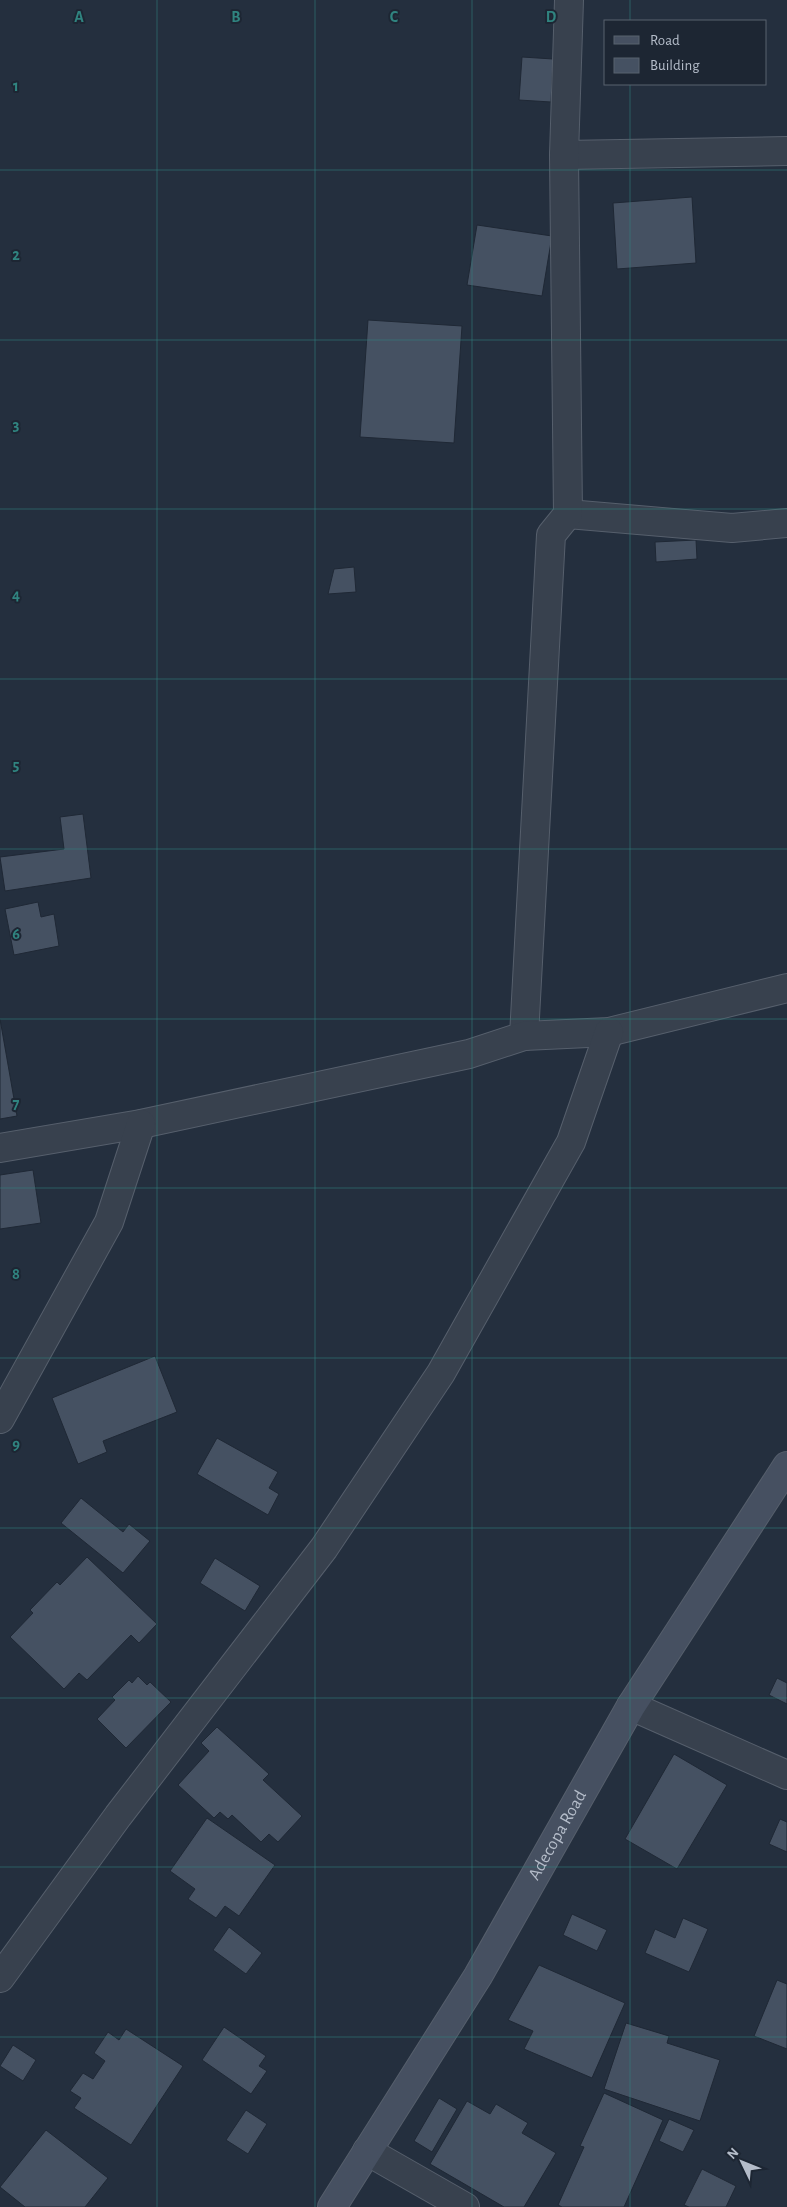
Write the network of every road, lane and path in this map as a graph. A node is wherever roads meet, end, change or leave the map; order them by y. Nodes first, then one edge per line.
1 (569, 0) edge
2 (787, 150) edge
3 (564, 154) junction
4 (568, 514) junction
5 (787, 523) edge
6 (787, 988) edge
7 (609, 1032) junction
8 (524, 1036) junction
9 (141, 1124) junction
10 (0, 1148) edge
11 (0, 1419) edge
12 (787, 1466) edge
13 (631, 1706) junction
14 (787, 1775) edge
15 (0, 1978) edge
16 (367, 2152) junction
17 (332, 2207) edge
18 (465, 2207) edge

1 - 3 street
2 - 3 street
3 - 4 street
4 - 5 street
4 - 8 street
6 - 7 street
7 - 8 street
7 - 15 street
8 - 9 street
9 - 10 street
9 - 11 street
12 - 13 street, Adecopa Road
13 - 14 street
13 - 16 street, Adecopa Road
16 - 17 street, Adecopa Road
16 - 18 street

